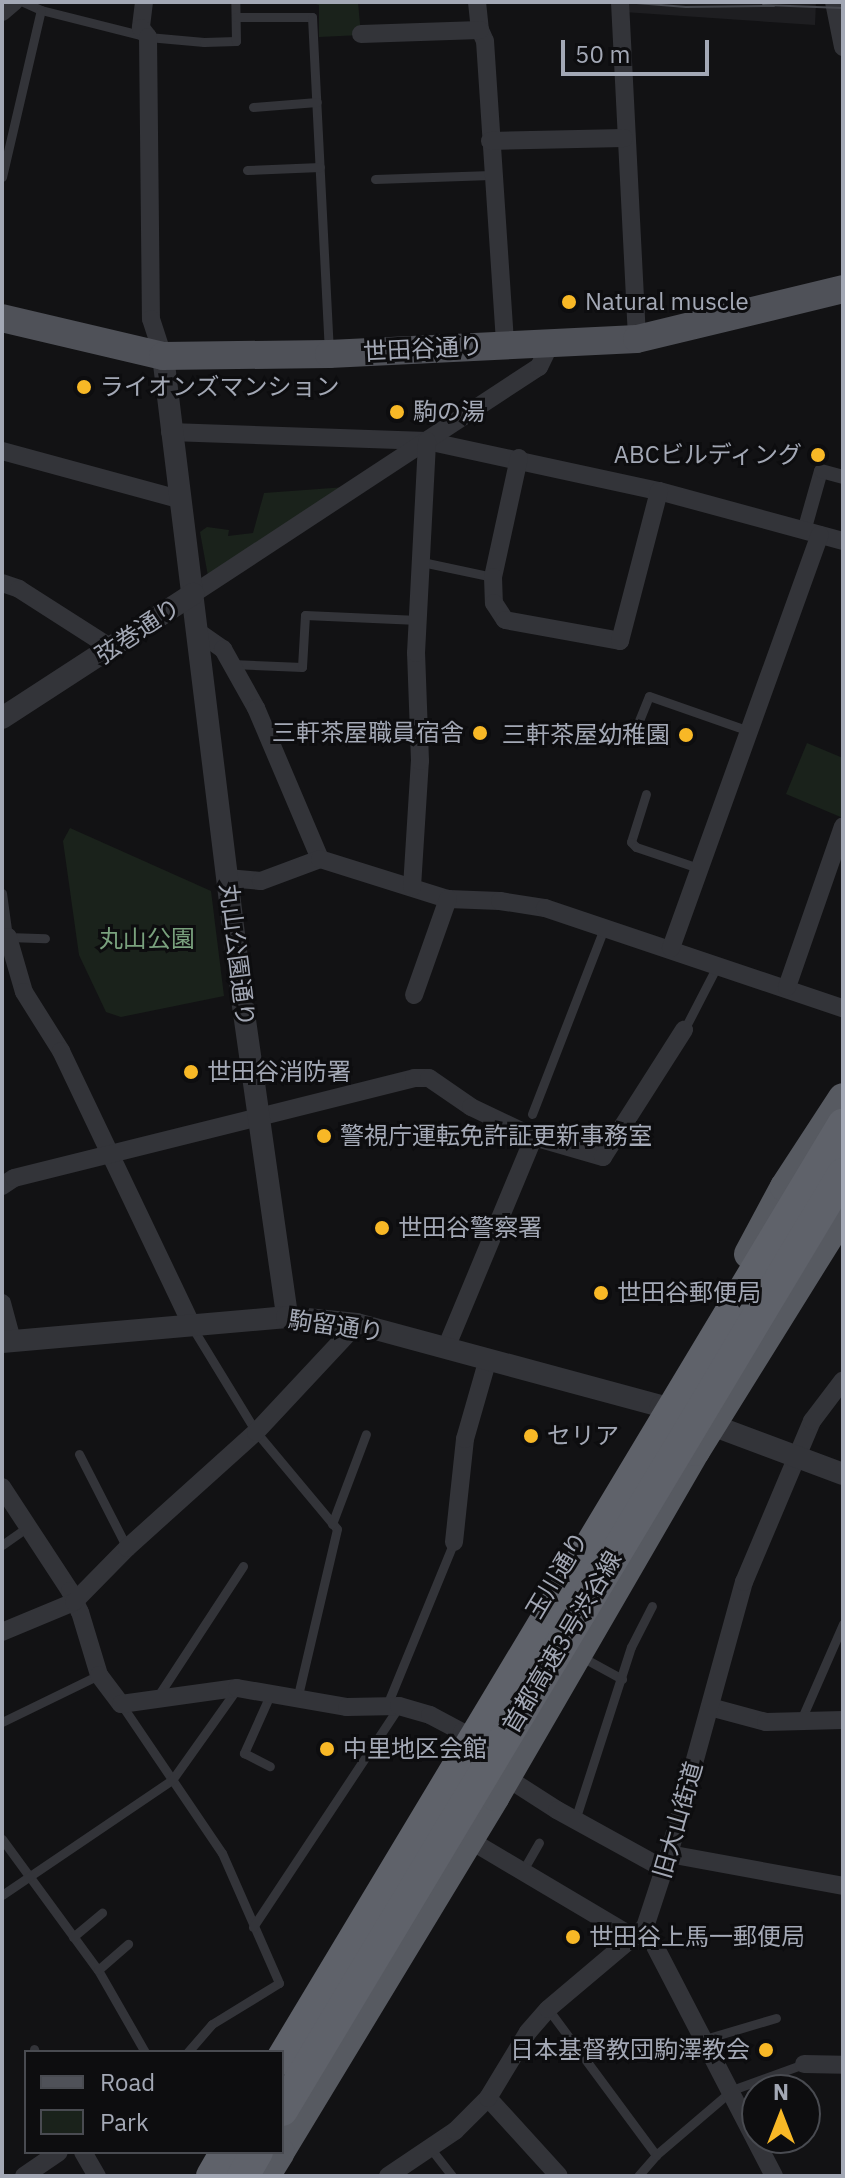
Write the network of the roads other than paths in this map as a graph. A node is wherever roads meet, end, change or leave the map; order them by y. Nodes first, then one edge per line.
1 (14, 2) edge
2 (23, 2) edge
3 (144, 2) edge
4 (235, 2) edge
5 (477, 2) edge
6 (620, 2) edge
7 (834, 2) edge
8 (41, 10) junction
9 (2, 12) edge
10 (236, 17) junction
11 (480, 30) junction
12 (361, 34) dead end
13 (148, 37) junction
14 (843, 47) edge
15 (317, 102) junction
16 (253, 107) dead end
17 (624, 138) junction
18 (490, 141) junction
19 (320, 167) junction
20 (247, 170) dead end
21 (491, 175) junction
22 (2, 177) edge
23 (375, 179) dead end
24 (843, 289) edge
25 (2, 318) edge
26 (637, 339) junction
27 (550, 344) junction
28 (505, 346) junction
29 (329, 354) junction
30 (163, 356) junction
31 (170, 432) junction
32 (427, 441) junction
33 (2, 451) edge
34 (519, 458) junction
35 (843, 477) edge
36 (659, 491) junction
37 (179, 499) junction
38 (812, 533) junction
39 (843, 541) edge
40 (422, 562) junction
41 (493, 577) junction
42 (2, 583) edge
43 (193, 594) junction
44 (418, 620) junction
45 (197, 631) junction
46 (113, 649) junction
47 (231, 664) junction
48 (2, 718) edge
49 (749, 731) junction
50 (632, 738) dead end
51 (646, 794) dead end
52 (843, 826) edge
53 (320, 859) junction
54 (698, 868) junction
55 (227, 878) junction
56 (412, 887) junction
57 (2, 893) edge
58 (448, 899) junction
59 (605, 926) junction
60 (5, 937) edge
61 (45, 938) dead end
62 (671, 948) junction
63 (718, 964) junction
64 (787, 987) junction
65 (414, 995) dead end
66 (843, 1008) edge
67 (684, 1030) joint
68 (843, 1098) edge
69 (532, 1114) dead end
70 (261, 1117) junction
71 (843, 1125) edge
72 (534, 1137) junction
73 (108, 1154) junction
74 (843, 1174) edge
75 (2, 1186) edge
76 (843, 1213) edge
77 (2, 1303) edge
78 (287, 1317) junction
79 (357, 1324) junction
80 (192, 1326) junction
81 (7, 1341) edge
82 (446, 1348) junction
83 (488, 1359) junction
84 (841, 1384) edge
85 (661, 1406) junction
86 (712, 1425) junction
87 (256, 1432) junction
88 (366, 1434) dead end
89 (79, 1454) dead end
90 (794, 1458) junction
91 (843, 1474) edge
92 (2, 1487) edge
93 (332, 1524) junction
94 (28, 1527) junction
95 (454, 1542) joint
96 (2, 1545) edge
97 (127, 1548) junction
98 (243, 1566) dead end
99 (74, 1602) junction
100 (652, 1606) dead end
101 (843, 1624) edge
102 (2, 1632) edge
103 (577, 1655) junction
104 (99, 1675) junction
105 (622, 1679) junction
106 (237, 1688) junction
107 (270, 1695) junction
108 (156, 1699) junction
109 (297, 1700) junction
110 (121, 1704) junction
111 (393, 1706) junction
112 (710, 1707) junction
113 (801, 1720) junction
114 (843, 1720) edge
115 (2, 1722) edge
116 (462, 1732) junction
117 (270, 1766) dead end
118 (504, 1778) junction
119 (172, 1780) junction
120 (575, 1820) junction
121 (2, 1839) edge
122 (468, 1839) junction
123 (539, 1842) dead end
124 (667, 1862) junction
125 (522, 1872) junction
126 (29, 1877) junction
127 (843, 1886) edge
128 (2, 1895) edge
129 (102, 1913) dead end
130 (253, 1927) junction
131 (639, 1932) junction
132 (73, 1937) junction
133 (128, 1944) dead end
134 (98, 1970) junction
135 (548, 2009) junction
136 (776, 2018) dead end
137 (705, 2039) junction
138 (144, 2050) edge
139 (190, 2050) edge
140 (273, 2050) edge
141 (284, 2056) edge
142 (804, 2064) joint
143 (843, 2065) edge
144 (732, 2090) junction
145 (488, 2098) junction
146 (284, 2107) edge
147 (284, 2145) edge
148 (431, 2149) junction
149 (56, 2154) edge
150 (84, 2154) edge
151 (211, 2154) edge
152 (225, 2154) edge
153 (256, 2154) edge
154 (279, 2154) edge
155 (656, 2155) junction
156 (24, 2176) edge
157 (97, 2176) edge
158 (198, 2176) edge
159 (212, 2176) edge
160 (243, 2176) edge
161 (265, 2176) edge
162 (388, 2176) edge
163 (452, 2176) edge
164 (559, 2176) edge
165 (638, 2176) edge
166 (774, 2176) edge

1 - 9 street
2 - 8 lane
3 - 13 street
4 - 10 lane
5 - 11 street
6 - 17 street
7 - 14 street
8 - 13 lane
8 - 22 lane
10 - 13 lane
10 - 15 lane
11 - 12 street
11 - 18 street
13 - 30 street
15 - 16 lane
15 - 19 lane
17 - 18 street
17 - 26 street
18 - 21 street
19 - 20 lane
19 - 29 lane
21 - 23 lane
21 - 28 street
24 - 26 main road, 世田谷通り
25 - 30 main road, 世田谷通り
26 - 27 main road, 世田谷通り
27 - 28 main road, 世田谷通り
27 - 32 street
28 - 29 main road, 世田谷通り
29 - 30 main road, 世田谷通り
30 - 31 street, 弦巻通り
31 - 32 street
31 - 37 street, 弦巻通り
32 - 34 street
32 - 40 street
32 - 43 street
33 - 37 street
34 - 36 street
34 - 41 street
35 - 38 street
36 - 38 street
36 - 41 street
37 - 43 street, 弦巻通り
38 - 39 street
38 - 49 street
40 - 41 lane
40 - 44 street
42 - 46 street
43 - 45 street, 丸山公園通り
43 - 46 street, 弦巻通り
44 - 47 lane
44 - 56 street
45 - 47 street
45 - 55 street, 丸山公園通り
46 - 48 street, 弦巻通り
47 - 53 street
49 - 50 lane
49 - 54 street
51 - 54 lane
52 - 64 street
53 - 55 street
53 - 56 street
54 - 62 street
55 - 70 street, 丸山公園通り
56 - 58 street
57 - 60 lane
58 - 59 street
58 - 65 street
59 - 62 street
59 - 69 lane
60 - 61 lane
60 - 73 street
62 - 63 street
63 - 64 street
63 - 67 lane
64 - 66 street
67 - 72 street
68 - 85 highway, 玉川通り
70 - 72 street
70 - 73 street
70 - 78 street, 丸山公園通り
71 - 141 highway, 首都高速3号渋谷線, bridge
72 - 82 street
73 - 75 street
73 - 80 street
74 - 146 highway, 首都高速3号渋谷線, bridge
76 - 86 highway
77 - 81 street
78 - 79 street, 駒留通り
78 - 80 street, 駒留通り
79 - 82 street, 駒留通り
79 - 87 street
80 - 81 street, 駒留通り
80 - 87 lane
82 - 83 street, 駒留通り
83 - 85 street, 駒留通り
83 - 95 street
84 - 90 street, 旧大山街道
85 - 86 street, 駒留通り
85 - 116 highway, 玉川通り
86 - 90 street, 駒留通り
86 - 103 highway
87 - 93 lane
87 - 97 street
88 - 93 lane
89 - 97 lane
90 - 91 street, 駒留通り
90 - 112 street, 旧大山街道
92 - 94 street
93 - 109 lane
94 - 96 lane
94 - 99 street
95 - 111 lane
97 - 99 street
98 - 108 lane
99 - 102 street
99 - 104 street
100 - 105 lane
101 - 113 lane
103 - 105 lane
103 - 118 highway
104 - 110 street
104 - 115 lane
105 - 120 lane
106 - 107 street
106 - 108 street
106 - 119 lane
107 - 109 street
107 - 117 lane
108 - 110 street
109 - 111 street
110 - 119 lane
111 - 116 street
111 - 130 lane
112 - 113 street
112 - 124 street, 旧大山街道
113 - 114 street
116 - 118 street
116 - 140 highway, 玉川通り
118 - 120 street
118 - 122 highway
119 - 126 lane
119 - 130 lane
120 - 124 street
121 - 126 lane
122 - 125 street
122 - 147 highway
123 - 125 lane
124 - 127 street
124 - 131 street, 旧大山街道
125 - 131 street
126 - 128 lane
126 - 132 lane
129 - 132 lane
130 - 139 lane
131 - 135 street
131 - 137 street
132 - 134 lane
133 - 134 lane
134 - 138 lane
135 - 145 street
135 - 155 lane
136 - 137 lane
137 - 144 street
142 - 143 street
142 - 144 lane
144 - 155 lane
144 - 166 street
145 - 148 street
145 - 164 street
148 - 162 street
148 - 163 lane
149 - 156 street
150 - 157 street
151 - 158 highway
152 - 159 highway
153 - 160 highway
154 - 161 highway
155 - 165 lane

